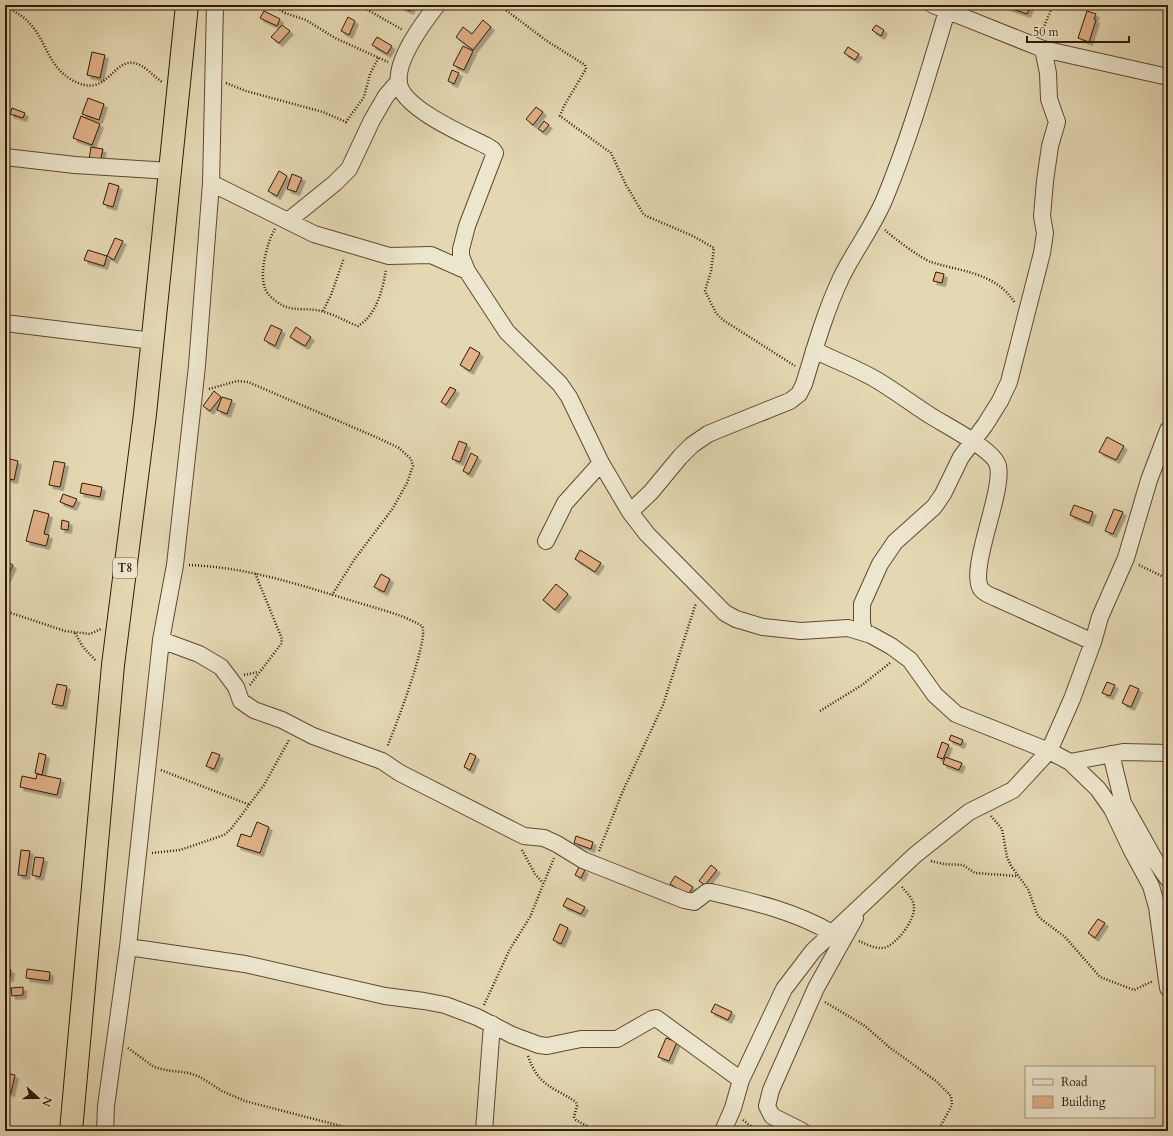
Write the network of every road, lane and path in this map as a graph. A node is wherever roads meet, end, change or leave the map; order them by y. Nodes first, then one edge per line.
1 (187, 5) edge
2 (215, 5) edge
3 (272, 5) edge
4 (359, 5) edge
5 (436, 5) edge
6 (499, 5) edge
7 (1053, 5) edge
8 (5, 7) edge
9 (940, 8) edge
10 (415, 38) junction
11 (1039, 48) junction
12 (380, 57) junction
13 (399, 75) junction
14 (213, 77) junction
15 (1168, 77) edge
16 (178, 92) junction
17 (5, 157) edge
18 (170, 171) junction
19 (211, 183) junction
20 (876, 218) junction
21 (287, 220) junction
22 (348, 244) junction
23 (389, 256) junction
24 (466, 271) junction
25 (323, 311) junction
26 (1026, 321) junction
27 (5, 323) edge
28 (153, 341) junction
29 (814, 350) junction
30 (808, 374) junction
31 (194, 394) junction
32 (1168, 430) edge
33 (974, 442) junction
34 (601, 463) junction
35 (630, 512) junction
36 (546, 542) dead end
37 (1126, 558) junction
38 (175, 564) junction
39 (255, 573) junction
40 (1168, 579) edge
41 (701, 590) junction
42 (332, 595) junction
43 (5, 610) edge
44 (118, 622) junction
45 (75, 632) junction
46 (864, 632) junction
47 (161, 640) junction
48 (1093, 642) junction
49 (902, 654) junction
50 (113, 666) junction
51 (241, 701) junction
52 (820, 711) dead end
53 (298, 728) junction
54 (1049, 751) junction
55 (1168, 753) edge
56 (1111, 754) junction
57 (382, 761) junction
58 (1070, 762) junction
59 (148, 765) junction
60 (250, 805) junction
61 (983, 806) junction
62 (516, 832) junction
63 (557, 844) junction
64 (915, 855) junction
65 (138, 861) junction
66 (594, 864) junction
67 (1017, 876) junction
68 (893, 877) junction
69 (1168, 879) edge
70 (543, 883) junction
71 (839, 934) junction
72 (128, 947) junction
73 (1166, 962) edge
74 (816, 988) junction
75 (1168, 988) edge
76 (477, 1017) junction
77 (492, 1024) junction
78 (522, 1040) junction
79 (115, 1042) junction
80 (741, 1080) junction
81 (71, 1131) edge
82 (105, 1131) edge
83 (360, 1131) edge
84 (484, 1131) edge
85 (596, 1131) edge
86 (723, 1131) edge
87 (802, 1131) edge
88 (938, 1131) edge

1 - 16 highway, T8
2 - 14 street
3 - 12 path
4 - 10 path
5 - 10 street
6 - 30 path
7 - 11 path
8 - 16 path
9 - 11 street
9 - 20 street
10 - 13 street
11 - 15 street
11 - 26 street
12 - 13 path
12 - 14 path
13 - 21 street
13 - 24 street
14 - 19 street
16 - 18 highway, T8
17 - 18 street
18 - 28 highway, T8
19 - 21 street
19 - 31 street
20 - 26 path
20 - 29 street
21 - 22 street
21 - 25 path
22 - 23 street
22 - 25 path
23 - 24 street
23 - 25 path
24 - 34 street
26 - 33 street
27 - 28 street
28 - 44 highway, T8
29 - 30 street
29 - 33 street
30 - 35 street
31 - 38 street
31 - 42 path
32 - 37 street
33 - 46 street
33 - 48 street
34 - 35 street
34 - 36 street
35 - 41 street
37 - 40 path
37 - 48 street
38 - 39 path
38 - 47 street
39 - 42 path
39 - 51 path
41 - 46 street
41 - 66 path
42 - 57 path
43 - 45 path
44 - 45 path
44 - 50 highway, T8
45 - 50 path
46 - 49 street
47 - 51 street
47 - 59 street
48 - 54 street
49 - 52 path
49 - 54 street
50 - 81 highway, T8
51 - 53 street
53 - 57 street
53 - 60 path
54 - 58 street
54 - 61 street
55 - 56 street
56 - 58 street
56 - 69 street
57 - 62 street
58 - 73 street
59 - 60 path
59 - 65 street
60 - 65 path
61 - 64 street
61 - 67 path
62 - 63 street
62 - 70 path
63 - 66 street
63 - 70 path
64 - 67 path
64 - 68 street
65 - 72 street
66 - 71 street
67 - 73 path
68 - 71 street
68 - 71 path
70 - 76 path
71 - 74 street
71 - 80 street
72 - 76 street
72 - 79 street
73 - 75 street
74 - 87 street
74 - 88 path
76 - 77 street
77 - 78 street
77 - 84 street
78 - 80 street
78 - 85 path
79 - 82 street
79 - 83 path
80 - 86 street

